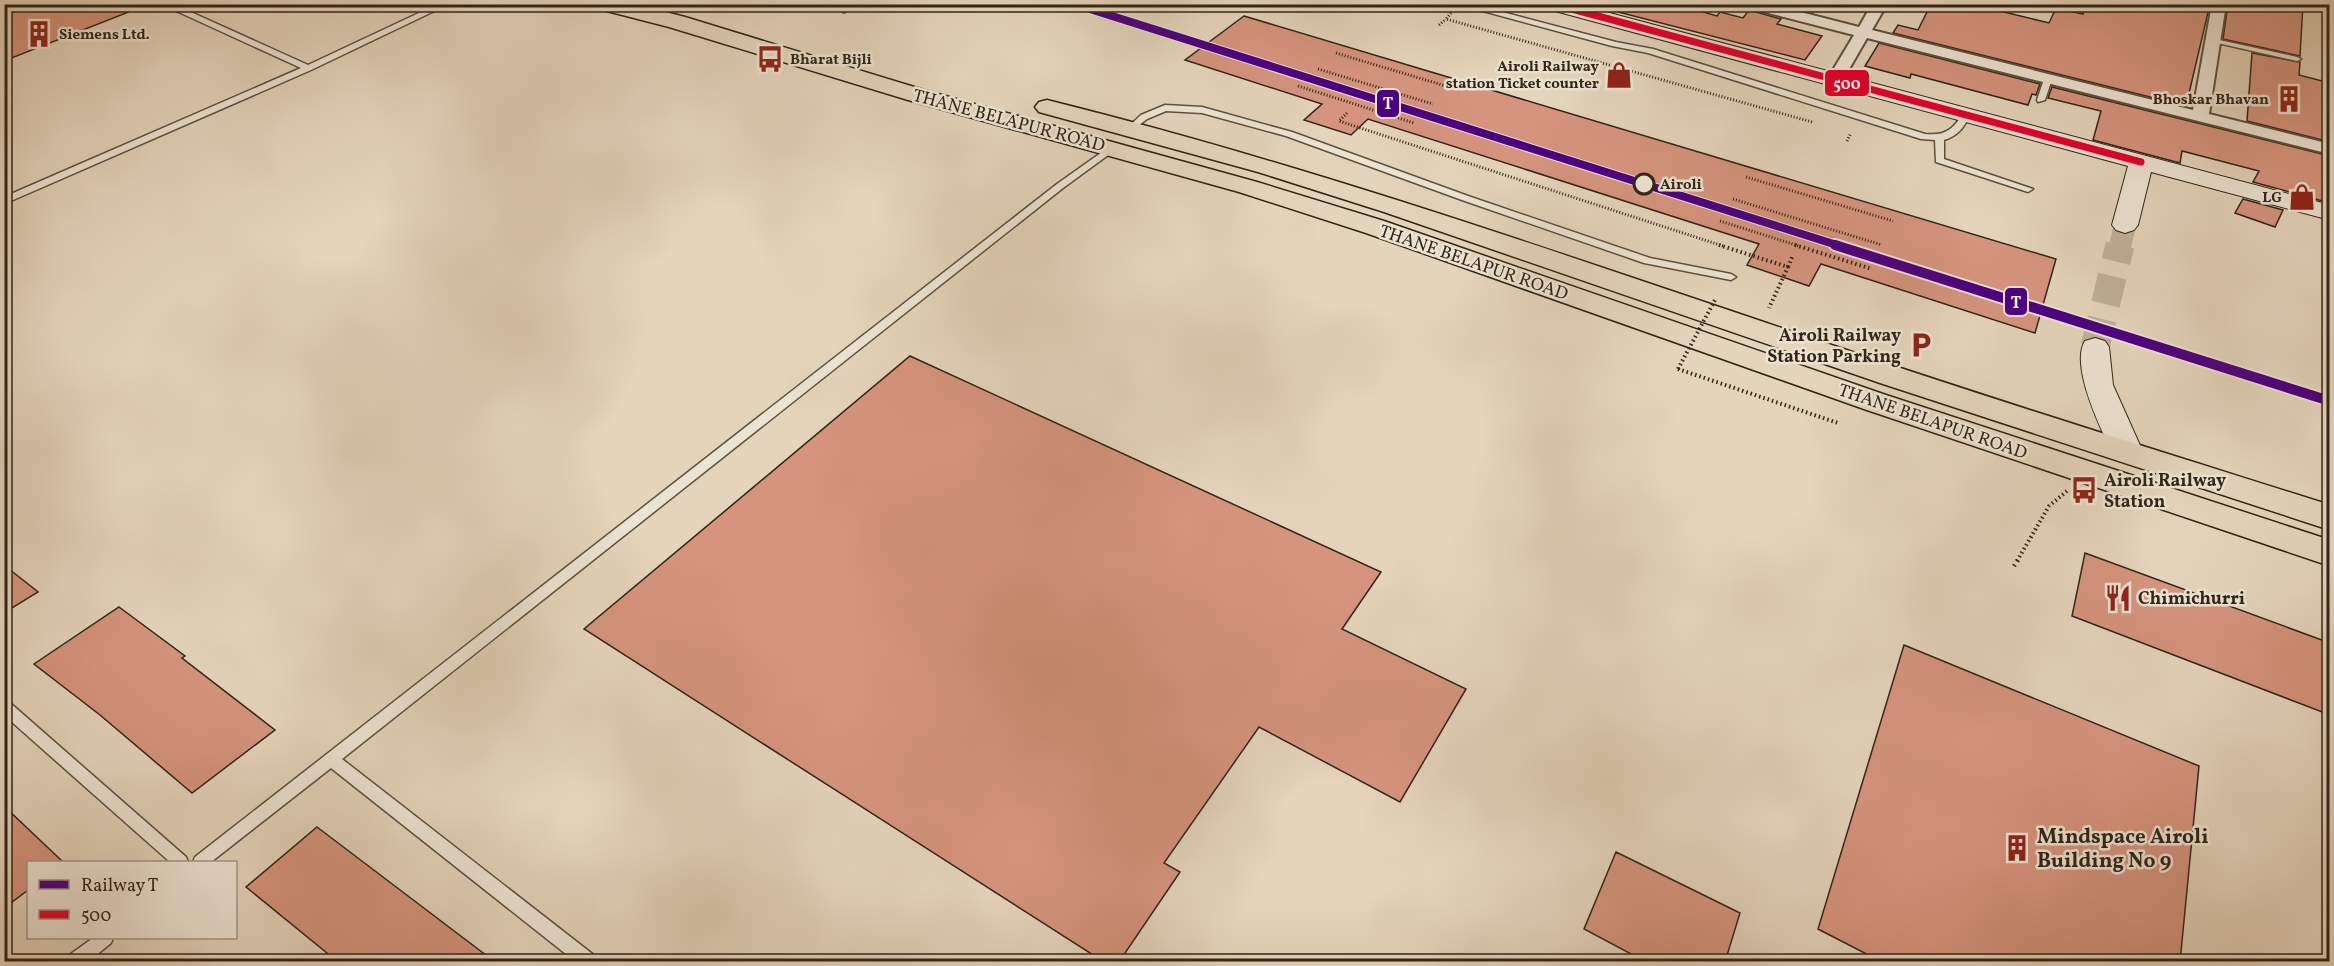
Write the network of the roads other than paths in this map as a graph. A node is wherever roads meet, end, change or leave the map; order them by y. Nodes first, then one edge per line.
1 (165, 4) edge
2 (445, 4) edge
3 (690, 4) edge
4 (1461, 4) edge
5 (1551, 4) edge
6 (1750, 4) edge
7 (1880, 4) edge
8 (2219, 4) edge
9 (624, 6) edge
10 (1863, 33) junction
11 (2213, 40) junction
12 (2297, 59) dead end
13 (308, 68) junction
14 (2048, 79) junction
15 (1835, 81) junction
16 (2041, 100) dead end
17 (1966, 115) junction
18 (2200, 116) junction
19 (1121, 138) junction
20 (1940, 139) junction
21 (2330, 148) edge
22 (2141, 162) junction
23 (2028, 189) dead end
24 (4, 201) edge
25 (2330, 213) edge
26 (2125, 225) tunnel mouth
27 (1731, 277) dead end
28 (2095, 347) tunnel mouth
29 (2128, 452) junction
30 (2330, 518) edge
31 (2330, 553) edge
32 (4, 706) edge
33 (332, 759) junction
34 (180, 861) edge
35 (201, 861) edge
36 (104, 939) edge
37 (74, 962) edge
38 (589, 962) edge

1 - 13 lane
2 - 13 lane
3 - 19 main road, THANE BELAPUR ROAD
4 - 20 lane
5 - 15 street
6 - 10 street
7 - 10 street
8 - 11 street
9 - 19 main road, THANE BELAPUR ROAD
10 - 14 street
10 - 15 street
11 - 12 lane
11 - 18 street
13 - 24 lane
14 - 16 lane
14 - 18 street
15 - 17 street
17 - 20 lane
17 - 22 street
18 - 21 street
19 - 27 lane
19 - 29 main road, THANE BELAPUR ROAD
19 - 31 main road, THANE BELAPUR ROAD
19 - 33 lane
20 - 23 lane
22 - 25 street
22 - 26 street
28 - 29 street
29 - 30 main road, THANE BELAPUR ROAD
32 - 34 lane
33 - 35 lane
33 - 38 lane
36 - 37 lane

